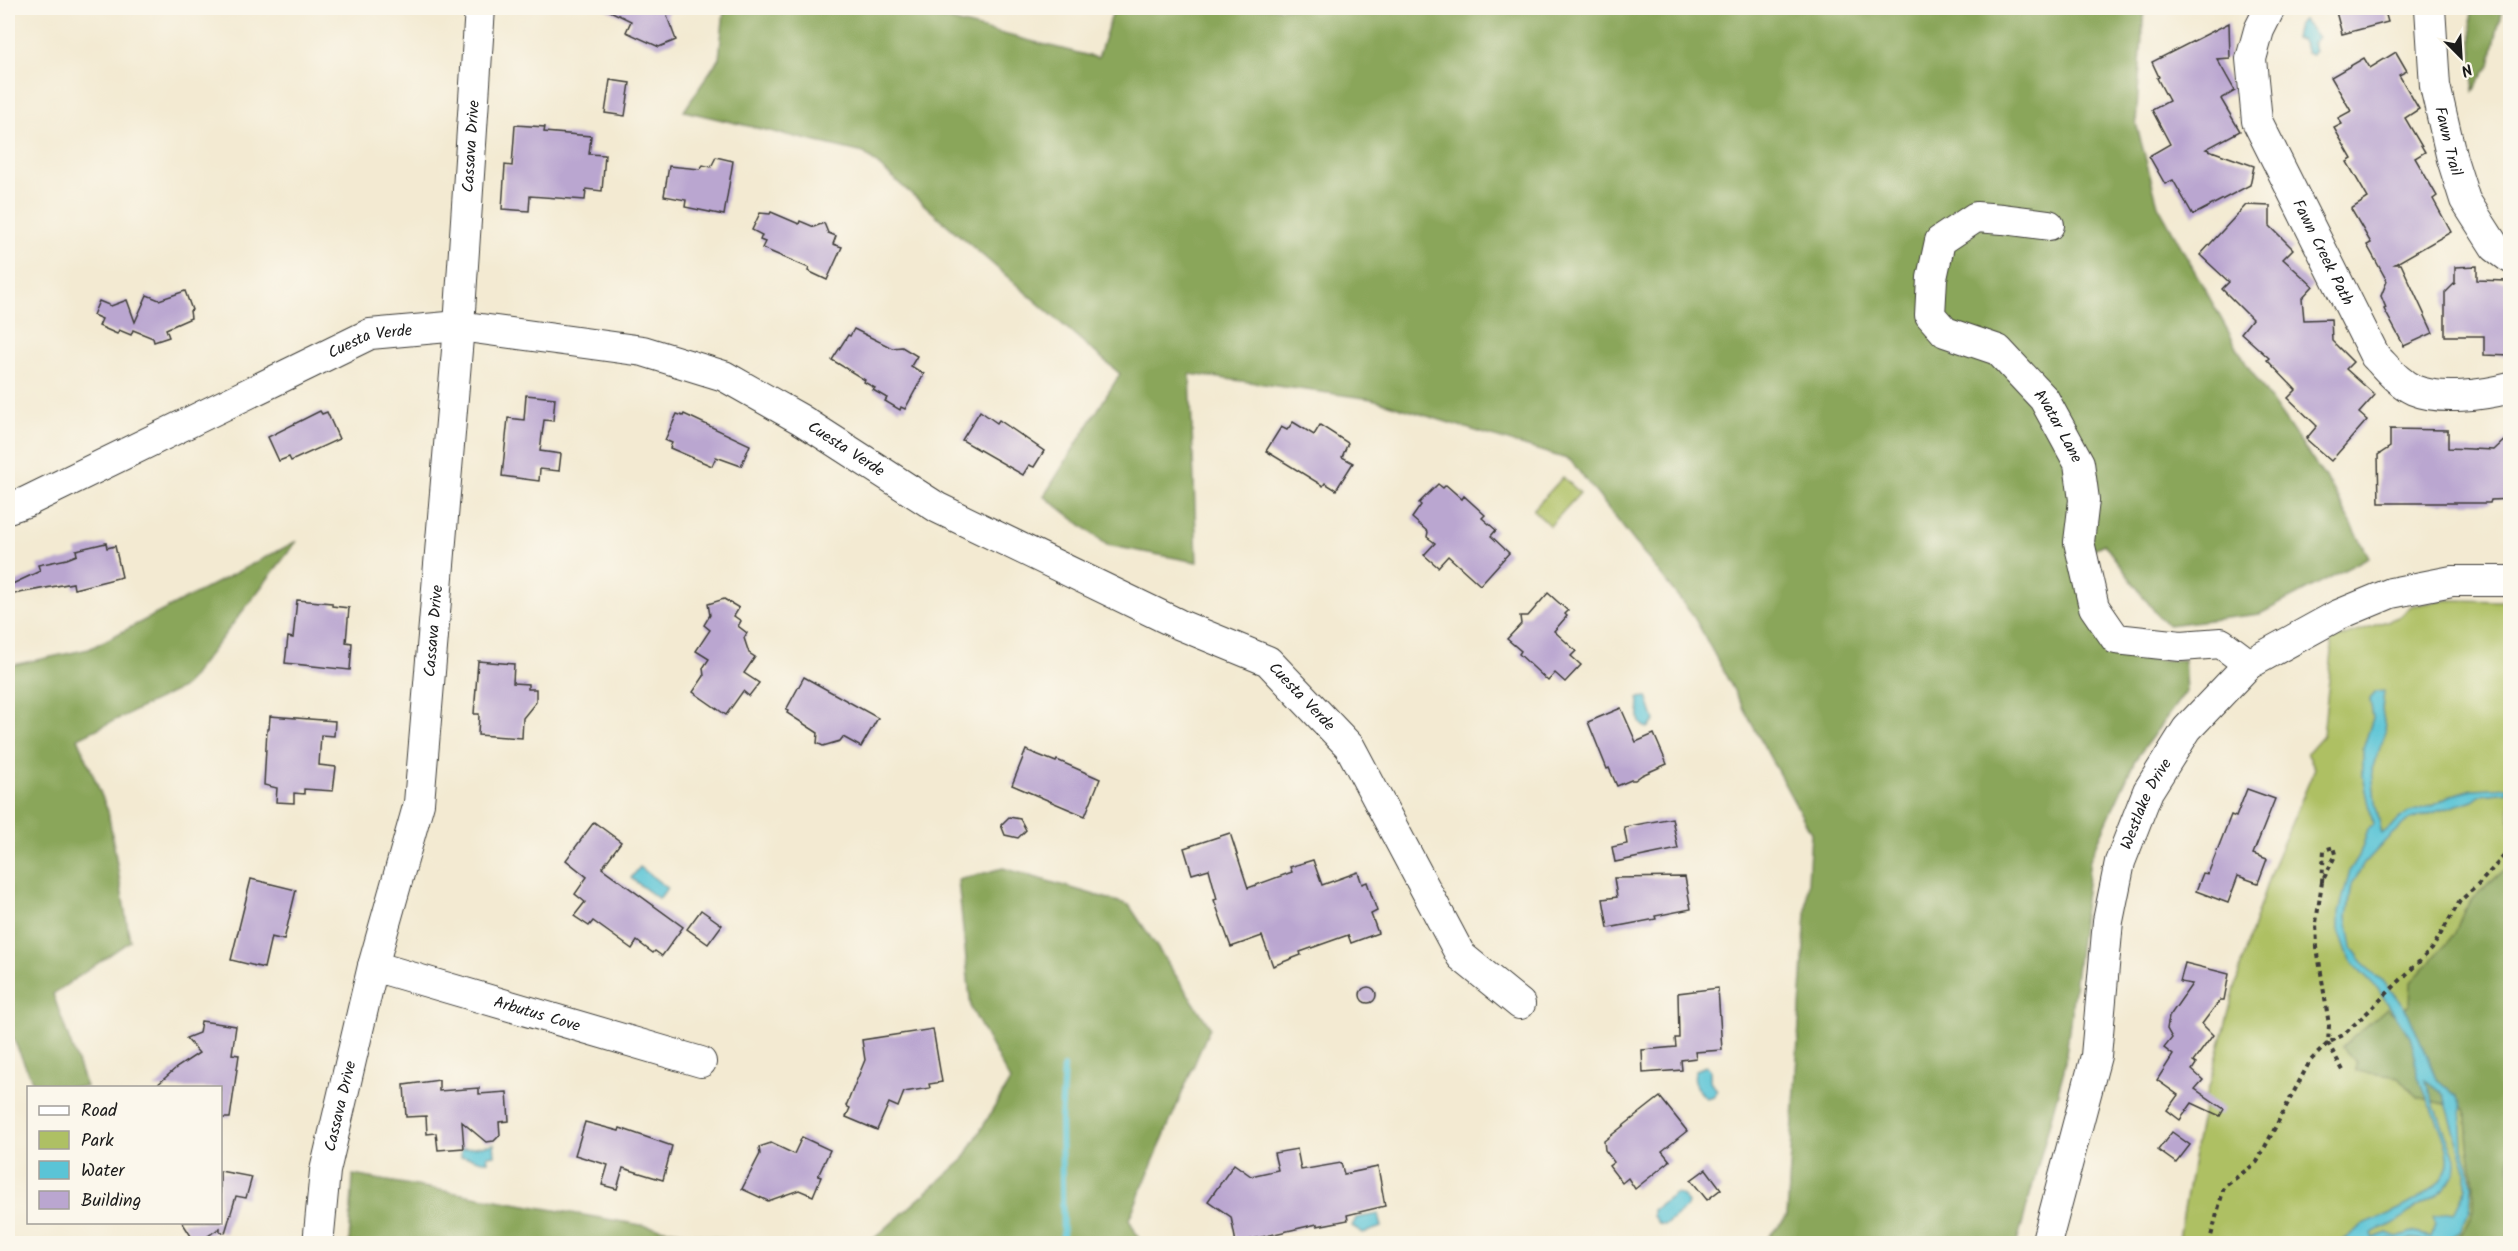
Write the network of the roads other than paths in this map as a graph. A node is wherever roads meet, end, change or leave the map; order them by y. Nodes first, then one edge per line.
1 (480, 8) edge
2 (2270, 8) edge
3 (2430, 8) edge
4 (2049, 225) dead end
5 (2511, 258) edge
6 (459, 326) junction
7 (2511, 388) edge
8 (8, 508) edge
9 (2511, 581) edge
10 (2248, 664) junction
11 (373, 966) junction
12 (1520, 1004) dead end
13 (701, 1062) dead end
14 (318, 1244) edge
15 (2046, 1244) edge

1 - 6 street, Cassava Drive
2 - 7 street, Fawn Creek Path
3 - 5 street, Fawn Trail
4 - 10 street, Avatar Lane
6 - 8 street, Cuesta Verde
6 - 11 street, Cassava Drive
6 - 12 street, Cuesta Verde
9 - 10 street, Westlake Drive
10 - 15 street, Westlake Drive
11 - 13 street, Arbutus Cove
11 - 14 street, Cassava Drive

